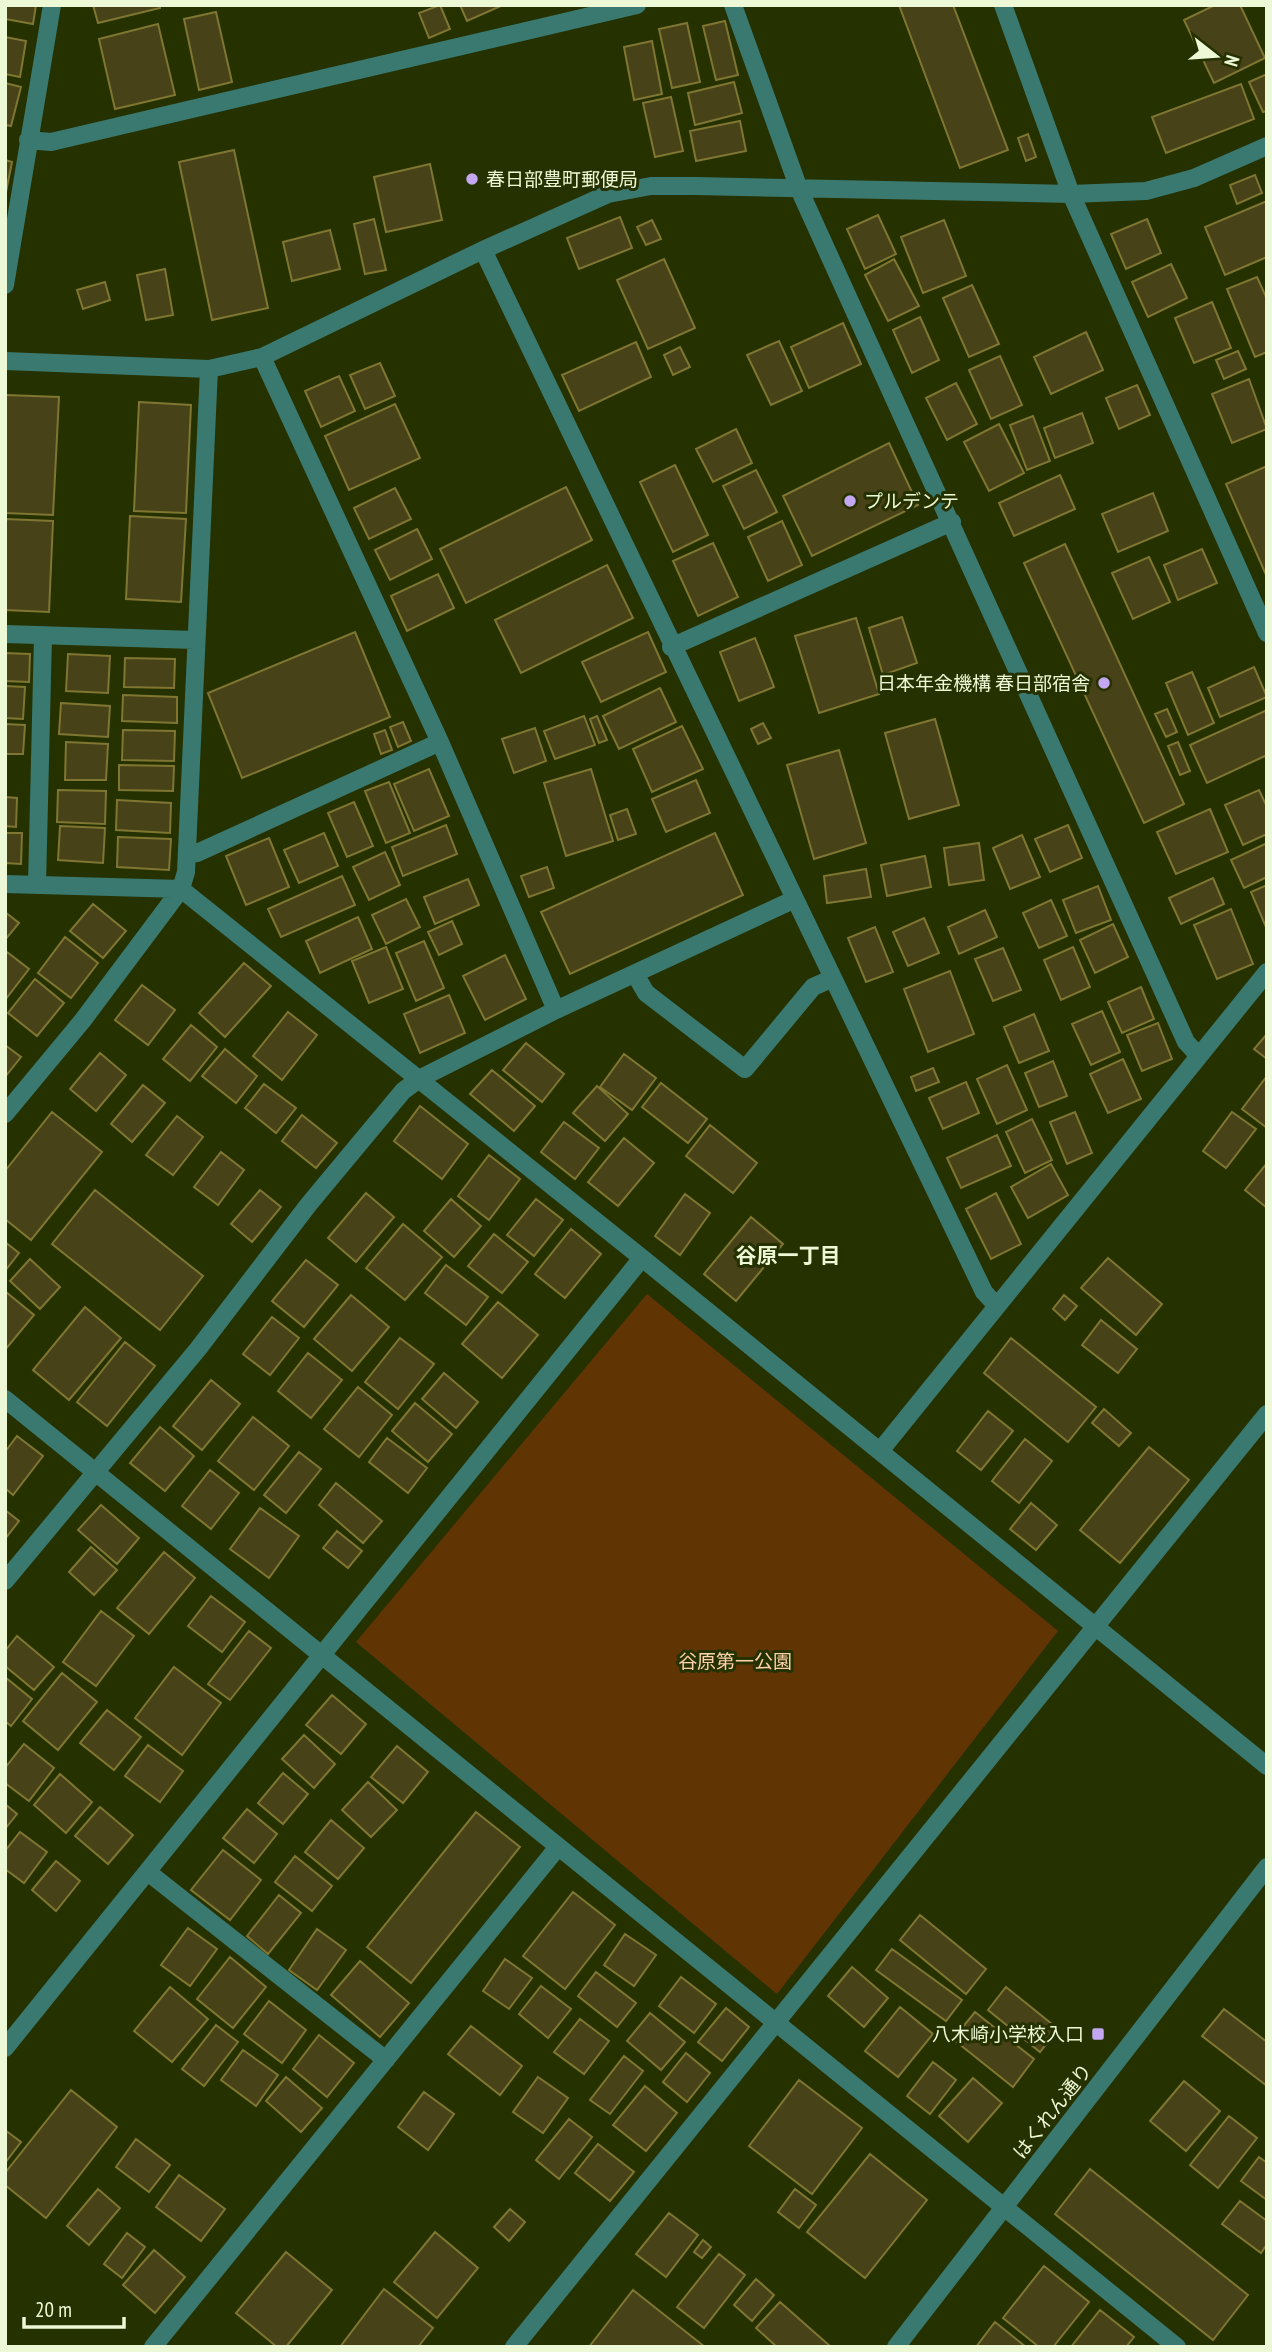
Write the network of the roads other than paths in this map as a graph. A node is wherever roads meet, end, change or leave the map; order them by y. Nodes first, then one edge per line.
1 (52, 5) edge
2 (637, 5) edge
3 (733, 5) edge
4 (1003, 5) edge
5 (28, 140) junction
6 (1267, 146) edge
7 (799, 189) junction
8 (1071, 194) junction
9 (483, 250) junction
10 (5, 285) edge
11 (262, 357) junction
12 (5, 361) edge
13 (209, 369) junction
14 (952, 522) junction
15 (1267, 633) edge
16 (5, 634) edge
17 (43, 636) junction
18 (195, 640) junction
19 (671, 647) junction
20 (440, 742) junction
21 (187, 854) junction
22 (5, 884) edge
23 (37, 885) junction
24 (180, 889) junction
25 (793, 900) junction
26 (1267, 972) edge
27 (635, 974) junction
28 (833, 978) junction
29 (556, 1010) junction
30 (1198, 1055) junction
31 (419, 1079) junction
32 (5, 1114) edge
33 (642, 1258) junction
34 (996, 1305) junction
35 (5, 1399) edge
36 (1267, 1414) edge
37 (880, 1451) junction
38 (96, 1471) junction
39 (5, 1581) edge
40 (1096, 1628) junction
41 (323, 1656) junction
42 (1267, 1766) edge
43 (558, 1847) junction
44 (1267, 1867) edge
45 (149, 1873) junction
46 (776, 2024) junction
47 (5, 2048) edge
48 (386, 2060) junction
49 (1006, 2206) junction
50 (153, 2347) edge
51 (514, 2347) edge
52 (896, 2347) edge
53 (1177, 2347) edge

1 - 5 street
2 - 5 street
3 - 7 street
4 - 8 street
5 - 10 street
6 - 8 street
7 - 8 street
7 - 9 street
7 - 14 street
8 - 15 street
9 - 11 street
9 - 19 street
11 - 13 street
11 - 20 street
12 - 13 street
13 - 18 street
14 - 19 street
14 - 30 street
16 - 17 street
17 - 18 street
17 - 23 street
18 - 21 street
19 - 25 street
20 - 21 street
20 - 29 street
21 - 24 street
22 - 23 street
23 - 24 street
24 - 31 street
24 - 32 street
25 - 27 street
25 - 28 street
26 - 30 street
27 - 28 street
27 - 29 street
28 - 34 street
29 - 31 street
30 - 34 street
31 - 33 street
31 - 38 street
33 - 37 street
33 - 41 street
34 - 37 street
35 - 38 street
36 - 40 street
37 - 40 street
38 - 39 street
38 - 41 street
40 - 42 street
40 - 46 street
41 - 43 street
41 - 45 street
43 - 46 street
43 - 48 street
44 - 49 street, はくれん通り
45 - 47 street
45 - 48 street
46 - 49 street
46 - 51 street
48 - 50 street
49 - 52 street, はくれん通り
49 - 53 street

